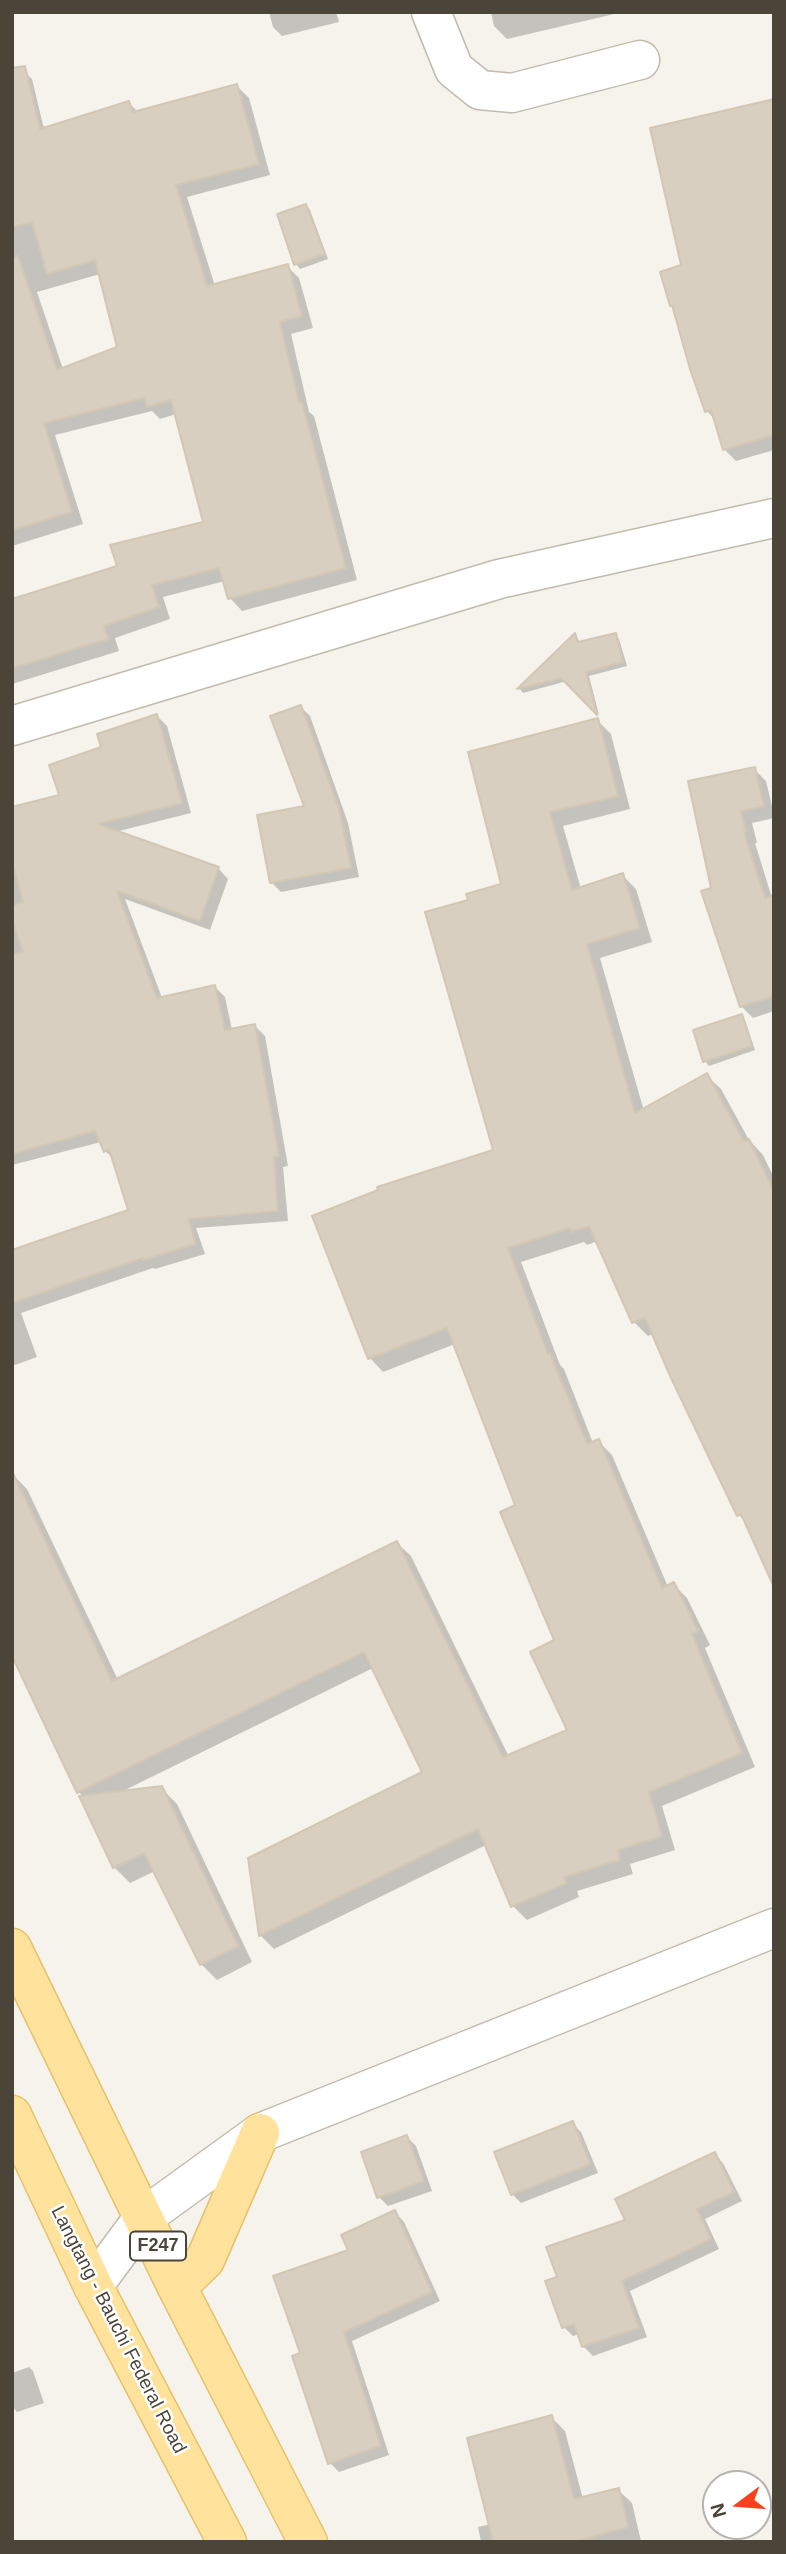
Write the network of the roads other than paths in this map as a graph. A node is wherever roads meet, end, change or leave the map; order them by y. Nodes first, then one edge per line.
1 (431, 12) edge
2 (640, 60) dead end
3 (774, 518) edge
4 (12, 726) edge
5 (774, 1928) edge
6 (12, 1948) edge
7 (12, 2116) edge
8 (260, 2133) junction
9 (144, 2217) junction
10 (93, 2286) junction
11 (177, 2287) junction
12 (227, 2542) edge
13 (308, 2542) edge

1 - 2 street
3 - 4 street
5 - 8 street
6 - 9 main road, F247
7 - 10 main road, Langtang - Bauchi Federal Road
8 - 9 street
8 - 11 main road
9 - 10 street
9 - 11 main road, F247
10 - 12 main road, Langtang - Bauchi Federal Road
11 - 13 main road, F247

